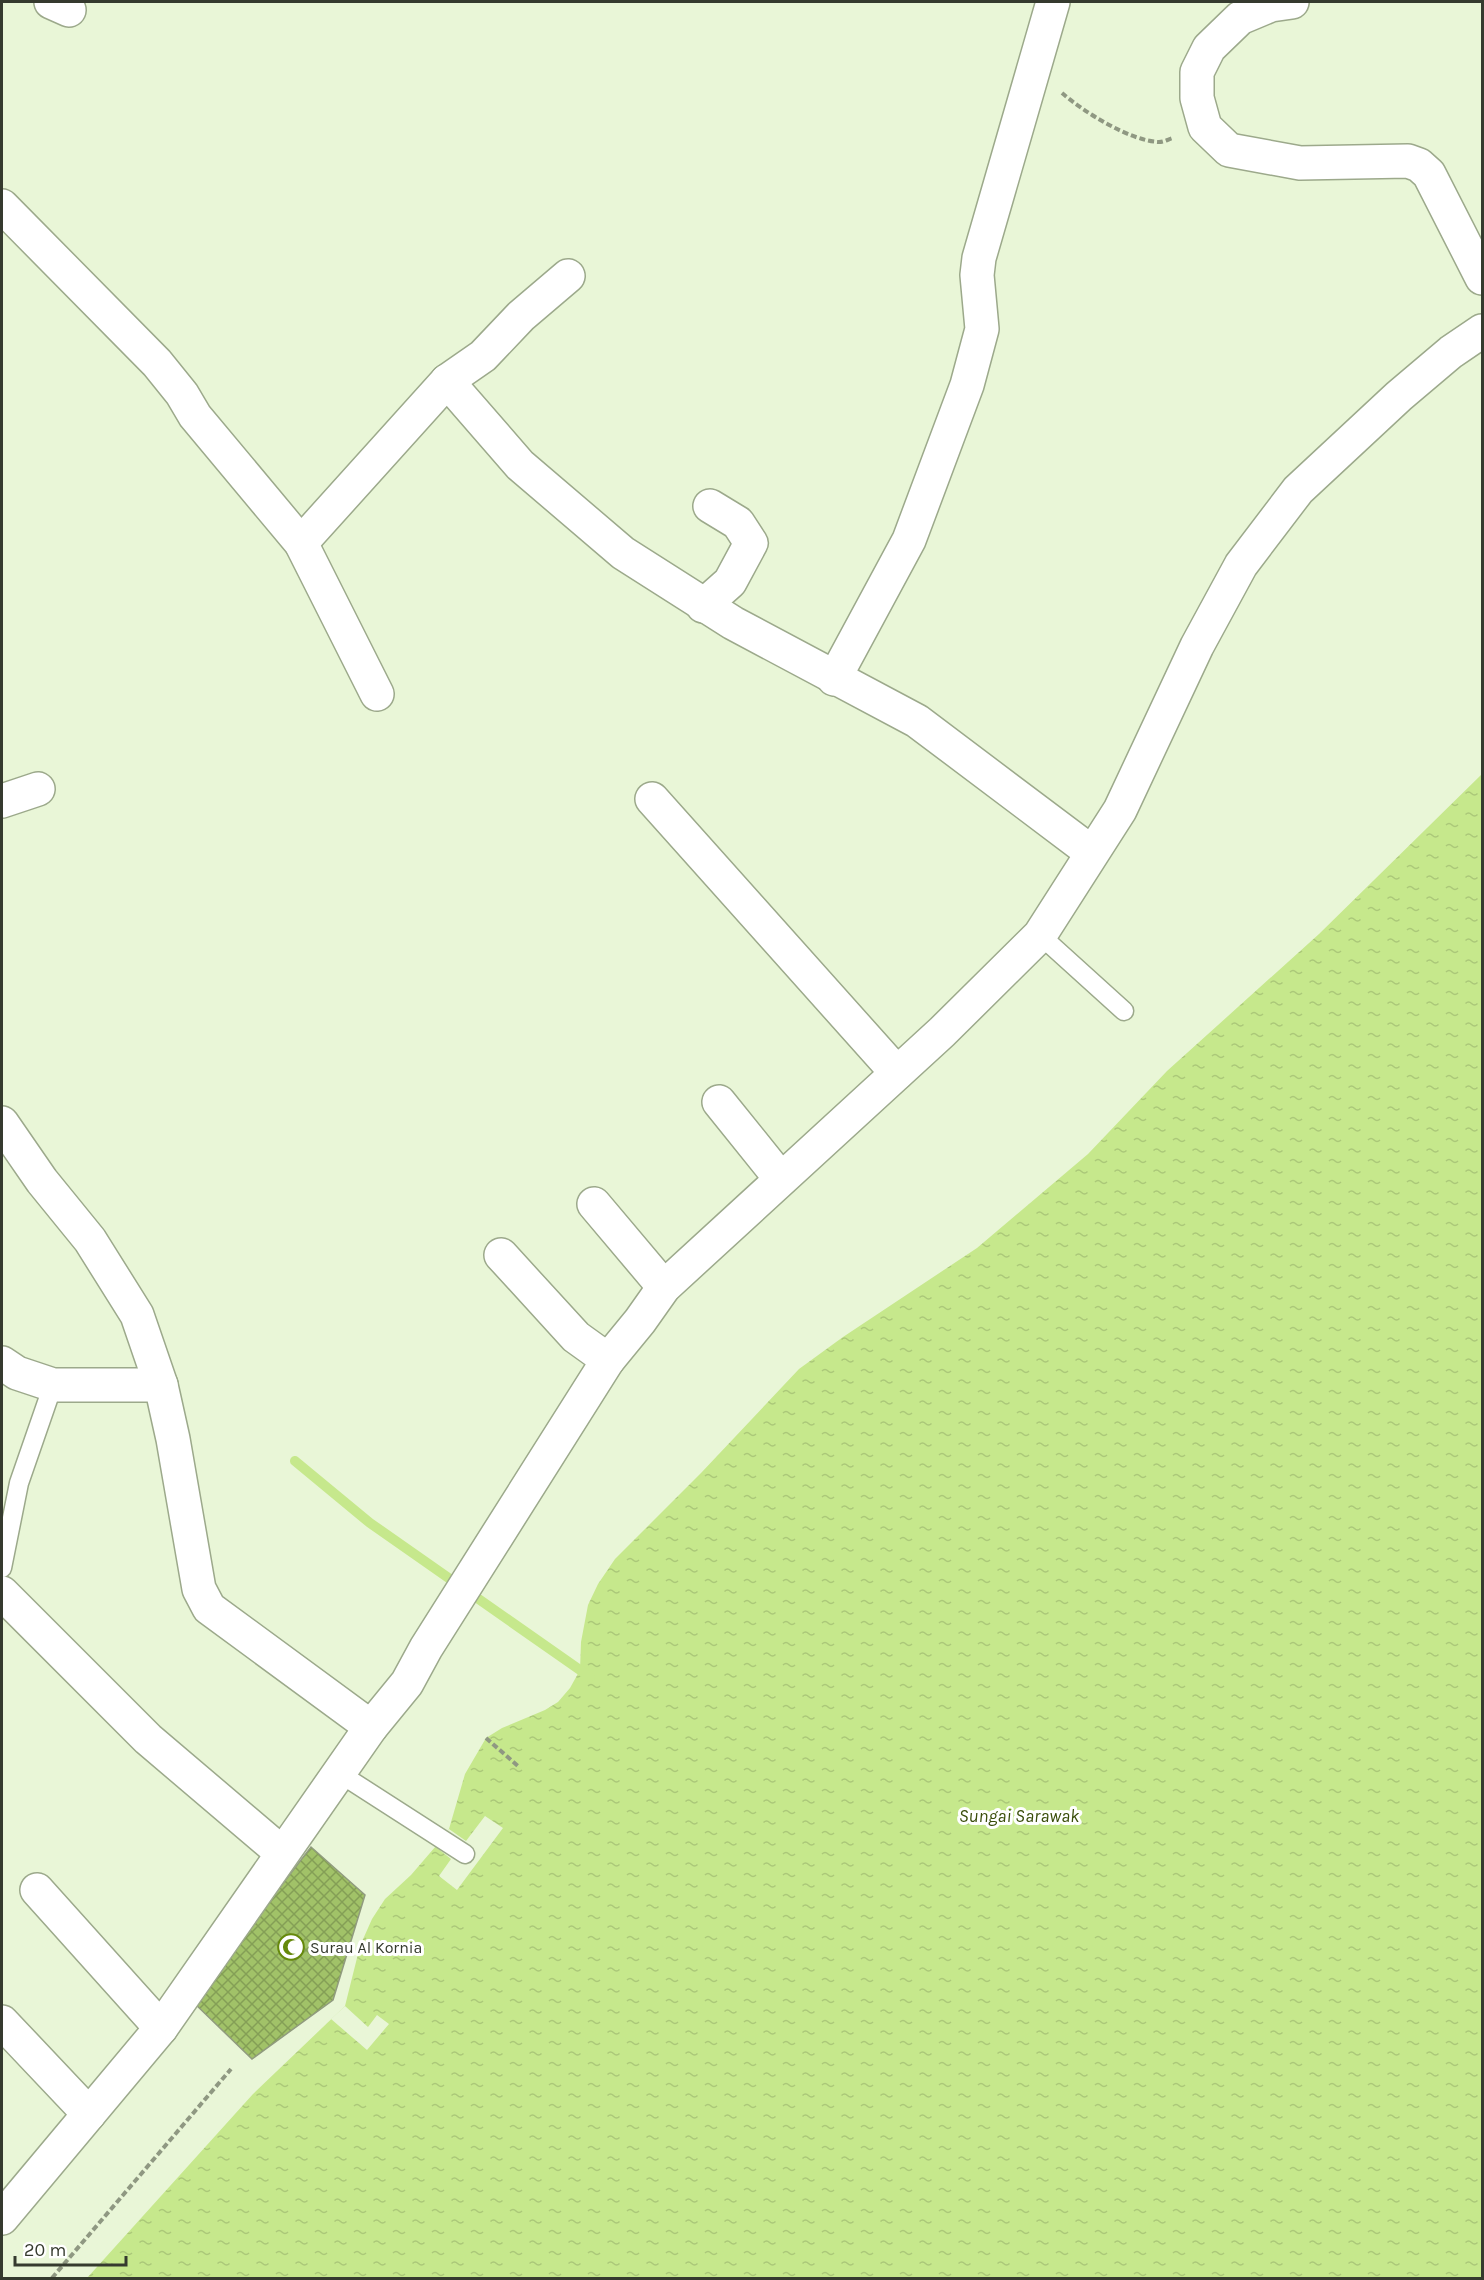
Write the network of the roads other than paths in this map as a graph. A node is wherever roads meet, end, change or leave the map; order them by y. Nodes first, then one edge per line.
1 (1053, 2) edge
2 (1292, 2) edge
3 (2, 206) edge
4 (568, 276) dead end
5 (1482, 278) edge
6 (1482, 331) edge
7 (447, 381) junction
8 (710, 506) dead end
9 (301, 543) junction
10 (703, 606) junction
11 (834, 679) junction
12 (377, 694) dead end
13 (38, 789) dead end
14 (652, 800) dead end
15 (2, 801) edge
16 (1091, 852) junction
17 (1040, 935) junction
18 (1124, 1011) dead end
19 (897, 1073) junction
20 (719, 1102) dead end
21 (2, 1122) edge
22 (781, 1179) junction
23 (594, 1204) dead end
24 (501, 1255) dead end
25 (664, 1287) junction
26 (608, 1360) junction
27 (2, 1363) edge
28 (53, 1385) junction
29 (161, 1385) junction
30 (2, 1568) edge
31 (2, 1593) edge
32 (371, 1727) junction
33 (339, 1773) junction
34 (282, 1853) junction
35 (465, 1854) dead end
36 (37, 1890) dead end
37 (2, 2022) edge
38 (161, 2028) junction
39 (89, 2114) junction
40 (2, 2218) edge

1 - 11 street
2 - 5 street
3 - 9 street
4 - 7 street
6 - 16 street
7 - 9 street
7 - 10 street
8 - 10 street
9 - 12 street
10 - 11 street
11 - 16 street
13 - 15 street
14 - 19 street
16 - 17 street
17 - 18 lane
17 - 19 street
19 - 22 street
20 - 22 street
21 - 29 street
22 - 25 street
23 - 25 street
24 - 26 street
25 - 26 street
26 - 32 street
27 - 28 street
28 - 29 street
28 - 30 lane
29 - 32 street
31 - 34 street
32 - 33 street
33 - 34 street
33 - 35 lane
34 - 38 street
36 - 38 street
37 - 39 street
38 - 39 street
39 - 40 street

